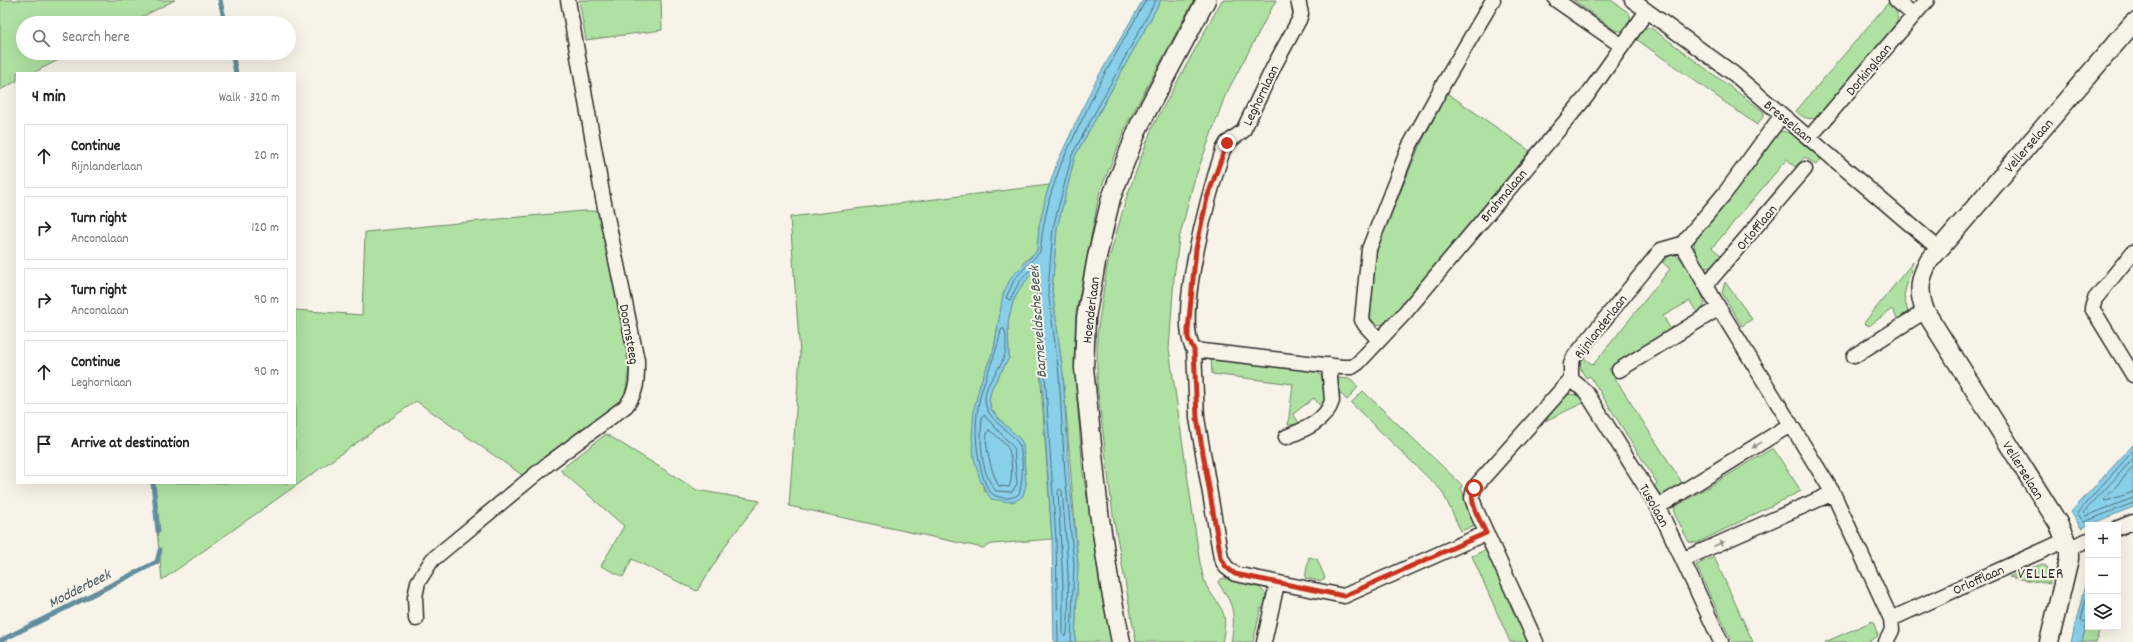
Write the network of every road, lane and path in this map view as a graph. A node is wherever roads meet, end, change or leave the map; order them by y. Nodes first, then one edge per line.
1 (568, 0) edge
2 (1206, 0) edge
3 (1298, 0) edge
4 (1493, 0) edge
5 (1556, 0) edge
6 (1632, 0) edge
7 (1896, 0) edge
8 (1927, 0) edge
9 (1647, 11) junction
10 (1914, 15) junction
11 (2132, 23) edge
12 (1622, 46) junction
13 (1782, 115) junction
14 (1810, 138) junction
15 (1805, 169) dead end
16 (1682, 244) junction
17 (1939, 249) junction
18 (2133, 252) edge
19 (1706, 285) junction
20 (1719, 308) junction
21 (1926, 311) junction
22 (1379, 340) junction
23 (1194, 350) junction
24 (1854, 356) dead end
25 (1329, 365) junction
26 (1619, 370) dead end
27 (2133, 375) edge
28 (1571, 379) junction
29 (1790, 425) junction
30 (1286, 437) dead end
31 (1833, 492) junction
32 (1658, 507) junction
33 (2133, 522) edge
34 (2121, 527) edge
35 (1486, 533) junction
36 (2085, 541) edge
37 (2067, 544) junction
38 (1684, 560) junction
39 (1277, 584) junction
40 (416, 619) dead end
41 (1891, 619) junction
42 (1121, 642) edge
43 (1264, 642) edge
44 (1536, 642) edge
45 (1720, 642) edge
46 (1886, 642) edge
47 (2049, 642) edge

1 - 40 street, Doornsteeg
2 - 42 street, Hoenderlaan
3 - 23 street, Leghornlaan
4 - 22 street
5 - 12 street
6 - 9 street, Bresselaan
7 - 10 street
8 - 10 street, Dorkinglaan
9 - 12 street, Brahmalaan
9 - 13 street, Bresselaan
10 - 14 street, Dorkinglaan
11 - 17 street, Vellerselaan
12 - 22 street, Brahmalaan
13 - 14 street, Bresselaan
13 - 16 street
14 - 17 street, Bresselaan
15 - 19 street, Orlofflaan
16 - 19 street
16 - 28 street, Rijnlanderlaan
17 - 21 street, Vellerselaan
18 - 27 street
19 - 20 street
20 - 26 street
20 - 29 street
21 - 24 street
21 - 37 street, Vellerselaan
22 - 25 street, Brahmalaan
23 - 25 street, Brahmalaan
23 - 39 street, Leghornlaan
25 - 30 street
28 - 32 street, Tusolaan
28 - 35 street
29 - 31 street
29 -> 32 street
38 -> 31 street
31 - 41 street
32 - 38 street, Tusolaan
33 - 34 street
35 - 39 street, Leghornlaan
35 - 44 street
36 - 37 street, Orlofflaan
37 - 41 street, Orlofflaan
37 - 47 street
38 - 45 street, Tusolaan
39 - 43 street
41 - 46 street

